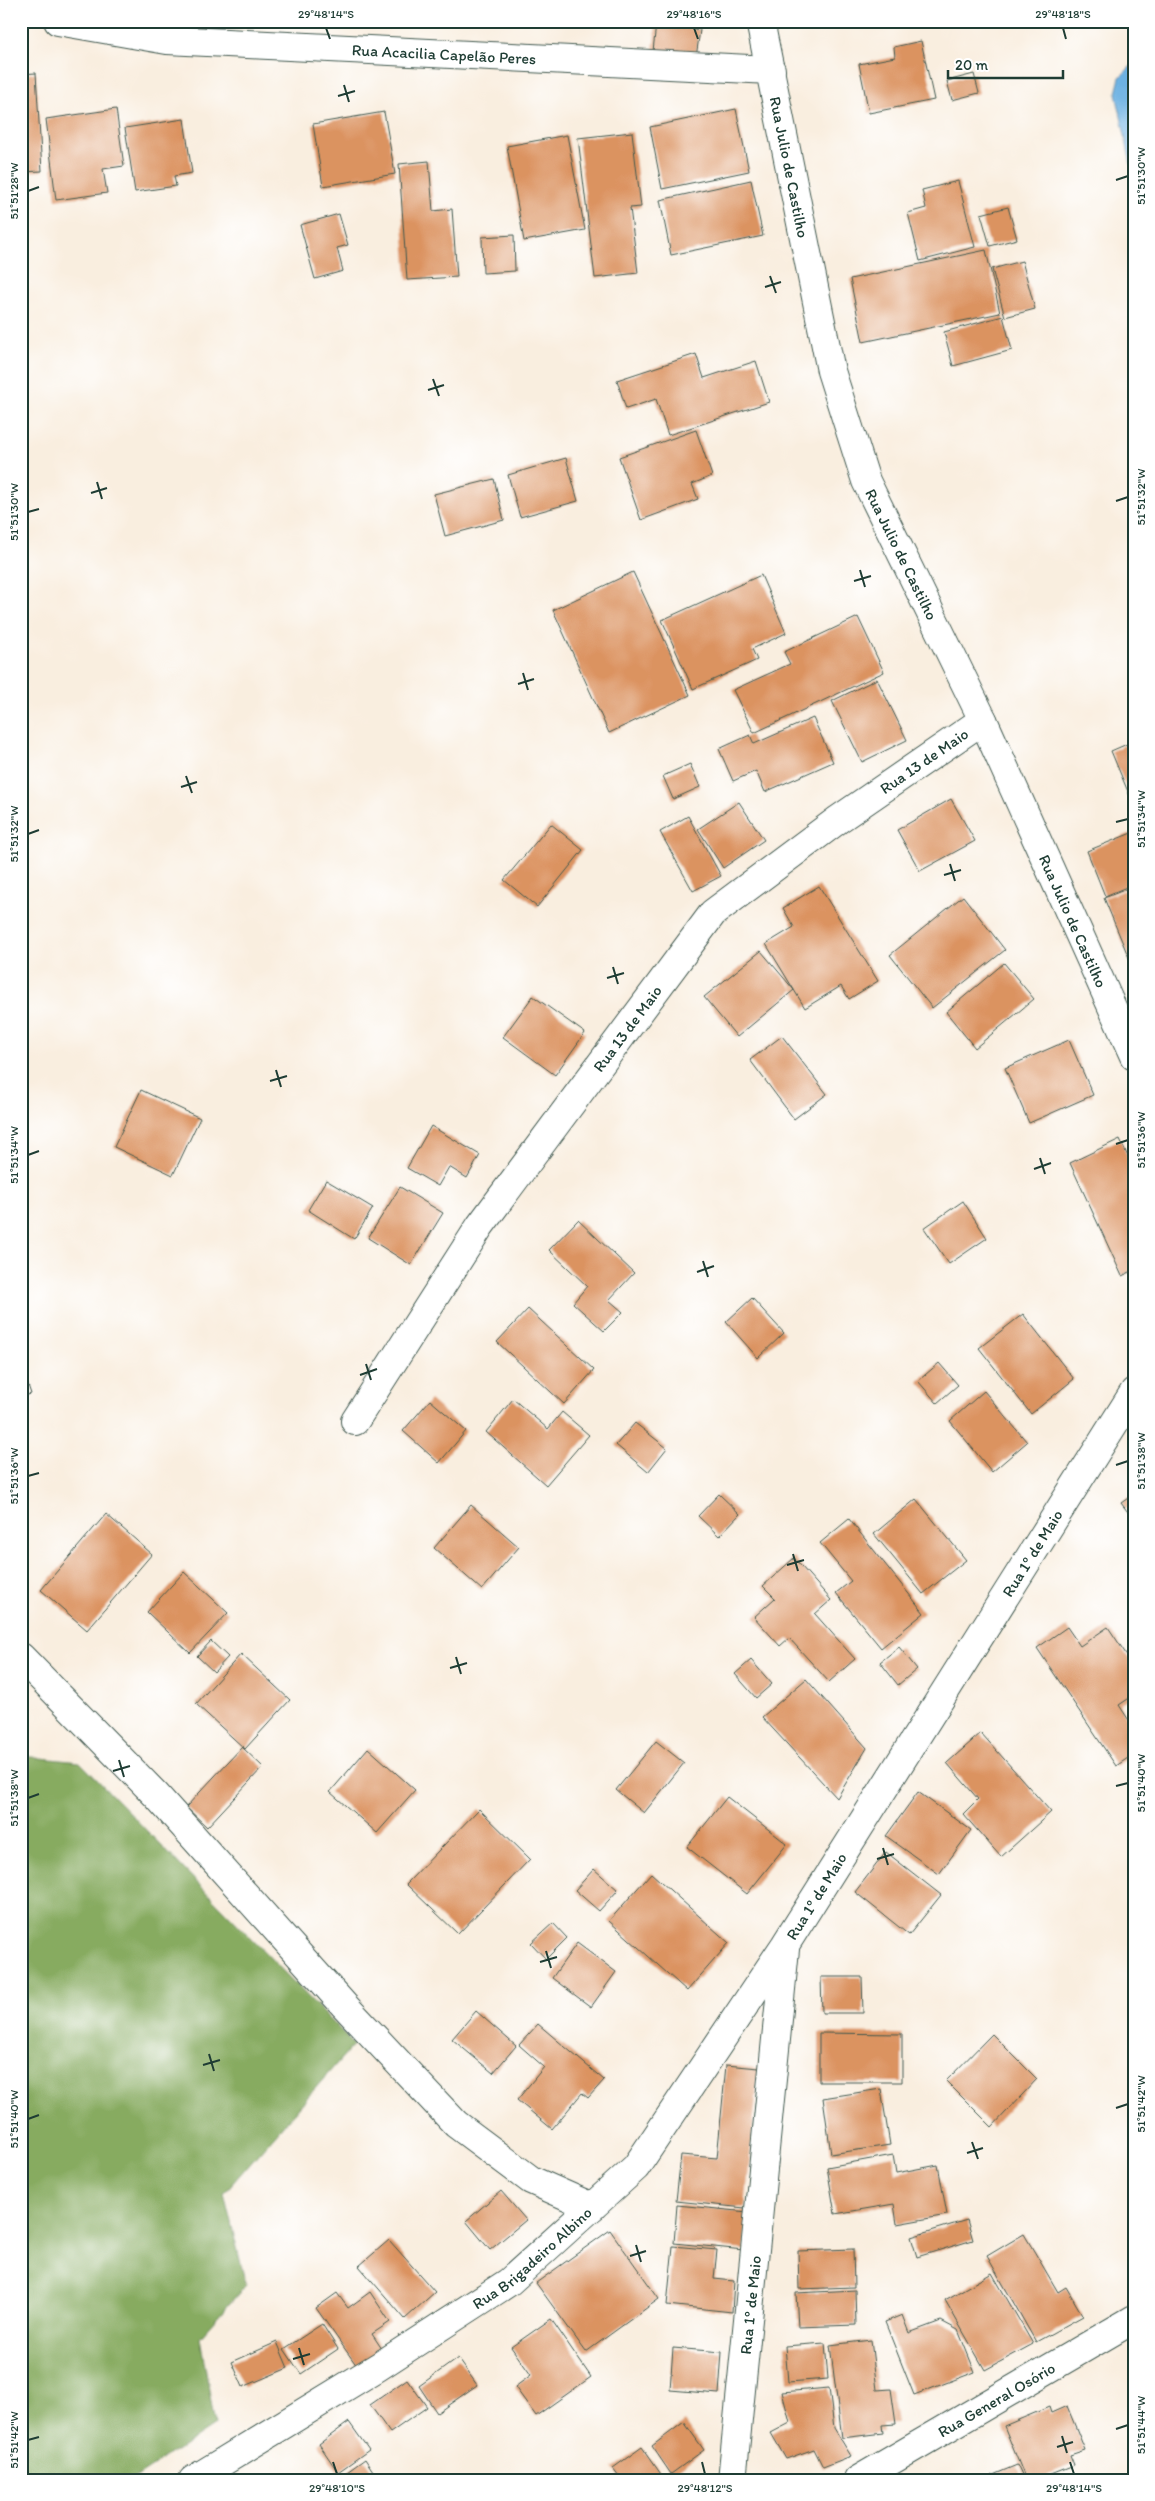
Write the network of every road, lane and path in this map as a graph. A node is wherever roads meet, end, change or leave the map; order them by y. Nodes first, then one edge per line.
1 (58, 21) edge
2 (760, 21) edge
3 (771, 70) junction
4 (984, 720) junction
5 (1134, 1056) edge
6 (1134, 1392) edge
7 (355, 1421) dead end
8 (21, 1657) edge
9 (785, 1945) junction
10 (592, 2207) junction
11 (1134, 2319) edge
12 (193, 2480) edge
13 (732, 2480) edge
14 (858, 2480) edge

1 - 3 street, Rua Acacilia Capelão Peres
2 - 3 street, Rua Julio de Castilho
3 - 4 street, Rua Julio de Castilho
4 - 5 street, Rua Julio de Castilho
4 - 7 street, Rua 13 de Maio
6 - 9 street, Rua 1º de Maio
8 - 10 street
9 - 10 street, Rua Brigadeiro Albino
9 - 13 street, Rua 1º de Maio
10 - 12 street, Rua Brigadeiro Albino
11 - 14 street, Rua General Osório

